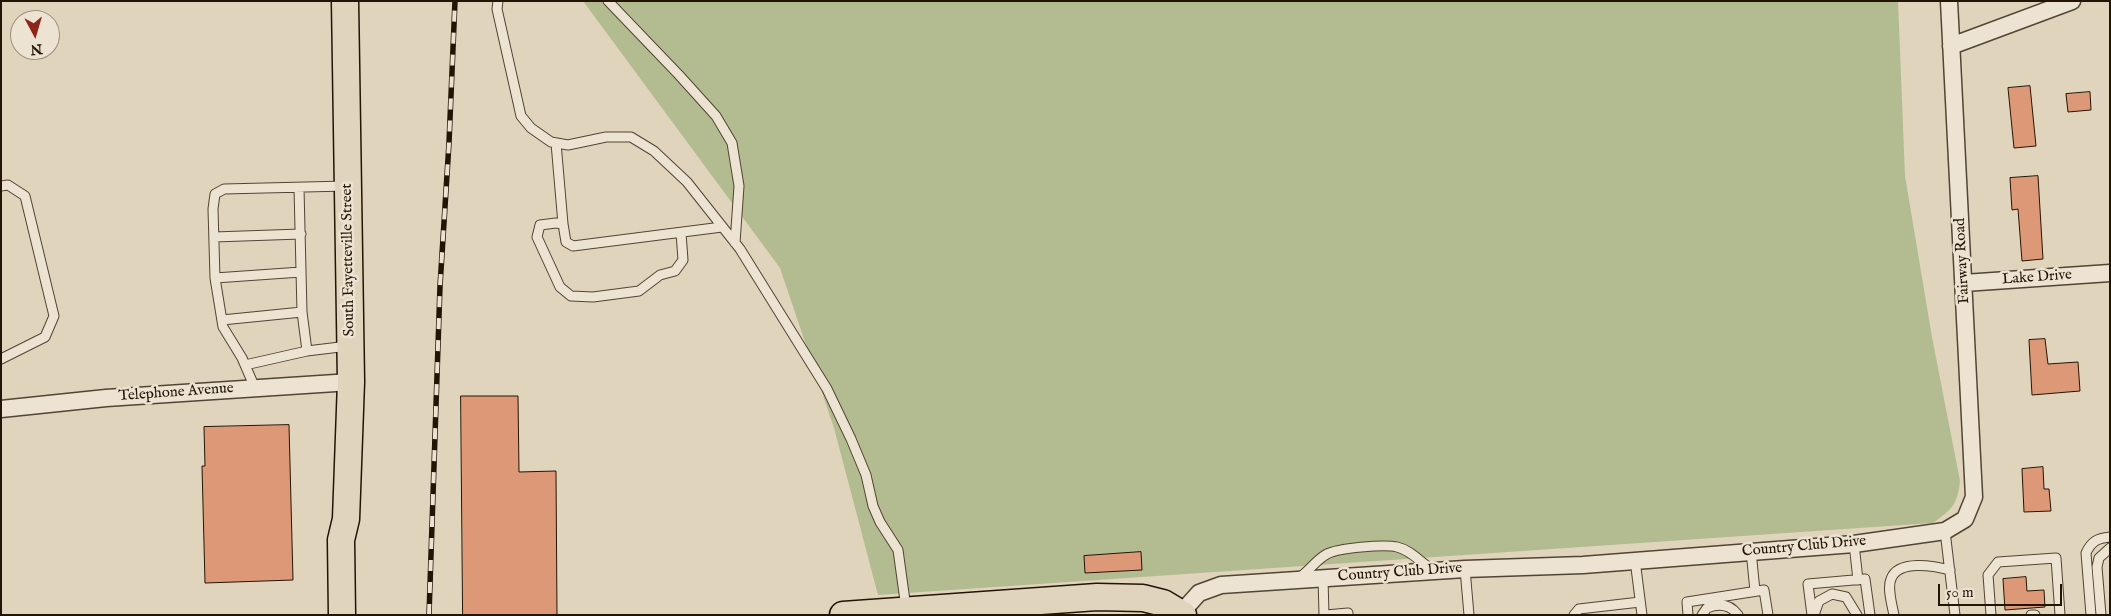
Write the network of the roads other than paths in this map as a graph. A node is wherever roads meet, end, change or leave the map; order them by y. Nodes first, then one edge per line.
1 (345, 1) edge
2 (498, 1) edge
3 (608, 1) edge
4 (1949, 1) edge
5 (2072, 1) edge
6 (1951, 46) junction
7 (556, 143) junction
8 (1, 186) edge
9 (348, 186) junction
10 (299, 188) junction
11 (562, 224) junction
12 (722, 227) junction
13 (681, 232) junction
14 (300, 234) junction
15 (214, 237) junction
16 (735, 243) junction
17 (301, 272) junction
18 (2110, 273) edge
19 (215, 278) junction
20 (1964, 282) junction
21 (302, 312) junction
22 (222, 320) junction
23 (350, 346) junction
24 (307, 351) junction
25 (1, 359) edge
26 (245, 365) junction
27 (351, 382) junction
28 (255, 388) junction
29 (1, 409) edge
30 (1965, 518) joint
31 (346, 519) junction
32 (1945, 531) junction
33 (2110, 537) edge
34 (1854, 544) junction
35 (2110, 548) edge
36 (1751, 551) junction
37 (1634, 560) junction
38 (1465, 569) junction
39 (1950, 570) junction
40 (1436, 571) junction
41 (1324, 578) junction
42 (1295, 580) junction
43 (1858, 580) junction
44 (1755, 591) junction
45 (1640, 602) junction
46 (1014, 609) edge
47 (906, 610) junction
48 (1577, 612) edge
49 (1182, 614) edge
50 (342, 615) edge
51 (356, 615) edge
52 (843, 615) edge
53 (1325, 615) edge
54 (1348, 615) edge
55 (1469, 615) edge
56 (1642, 615) edge
57 (1688, 615) edge
58 (1702, 615) edge
59 (1738, 615) edge
60 (1768, 615) edge
61 (1813, 615) edge
62 (1857, 615) edge
63 (1870, 615) edge
64 (1894, 615) edge
65 (1956, 615) edge
66 (1991, 615) edge
67 (2060, 615) edge
68 (2091, 615) edge
69 (2101, 615) edge

1 - 9 main road, South Fayetteville Street
2 - 7 lane
3 - 16 lane
4 - 6 street, Fairway Road
5 - 6 street
6 - 20 street, Fairway Road
7 - 11 lane
7 - 12 lane
8 - 25 lane
9 - 10 lane
9 - 23 main road, South Fayetteville Street
10 - 14 lane
10 - 15 lane
11 - 13 lane
11 - 13 lane
12 - 13 lane
12 - 16 lane
14 - 15 lane
14 - 17 lane
15 - 19 lane
16 - 47 lane
17 - 19 lane
17 - 21 lane
18 - 20 street, Lake Drive
19 - 22 lane
20 - 30 street, Fairway Road
21 - 22 lane
21 - 24 lane
22 - 26 lane
23 - 24 lane
23 - 27 main road, South Fayetteville Street
24 - 26 lane
26 - 28 lane
27 - 28 street, Telephone Avenue
27 - 31 main road, South Fayetteville Street
28 - 29 street, Telephone Avenue
30 - 32 street, Country Club Drive
31 - 50 main road, South Fayetteville Street
31 - 51 main road
32 - 34 street, Country Club Drive
32 - 39 lane
33 - 68 lane
34 - 36 street, Country Club Drive
34 - 43 lane
35 - 69 lane
36 - 37 street, Country Club Drive
36 - 44 lane
37 - 38 street, Country Club Drive
37 - 45 lane
38 - 40 street, Country Club Drive
38 - 55 lane
39 - 64 lane
39 - 65 lane
40 - 41 street, Country Club Drive
40 - 42 lane
41 - 42 street, Country Club Drive
41 - 53 lane
42 - 49 street, Country Club Drive
43 - 61 lane
43 - 63 lane
44 - 57 lane
44 - 60 lane
45 - 48 lane
45 - 56 lane
46 - 47 main road, Country Club Drive
46 - 49 main road, Country Club Drive
47 - 52 main road, Country Club Drive
53 - 54 lane
58 - 59 lane
61 - 62 lane
66 - 67 lane

